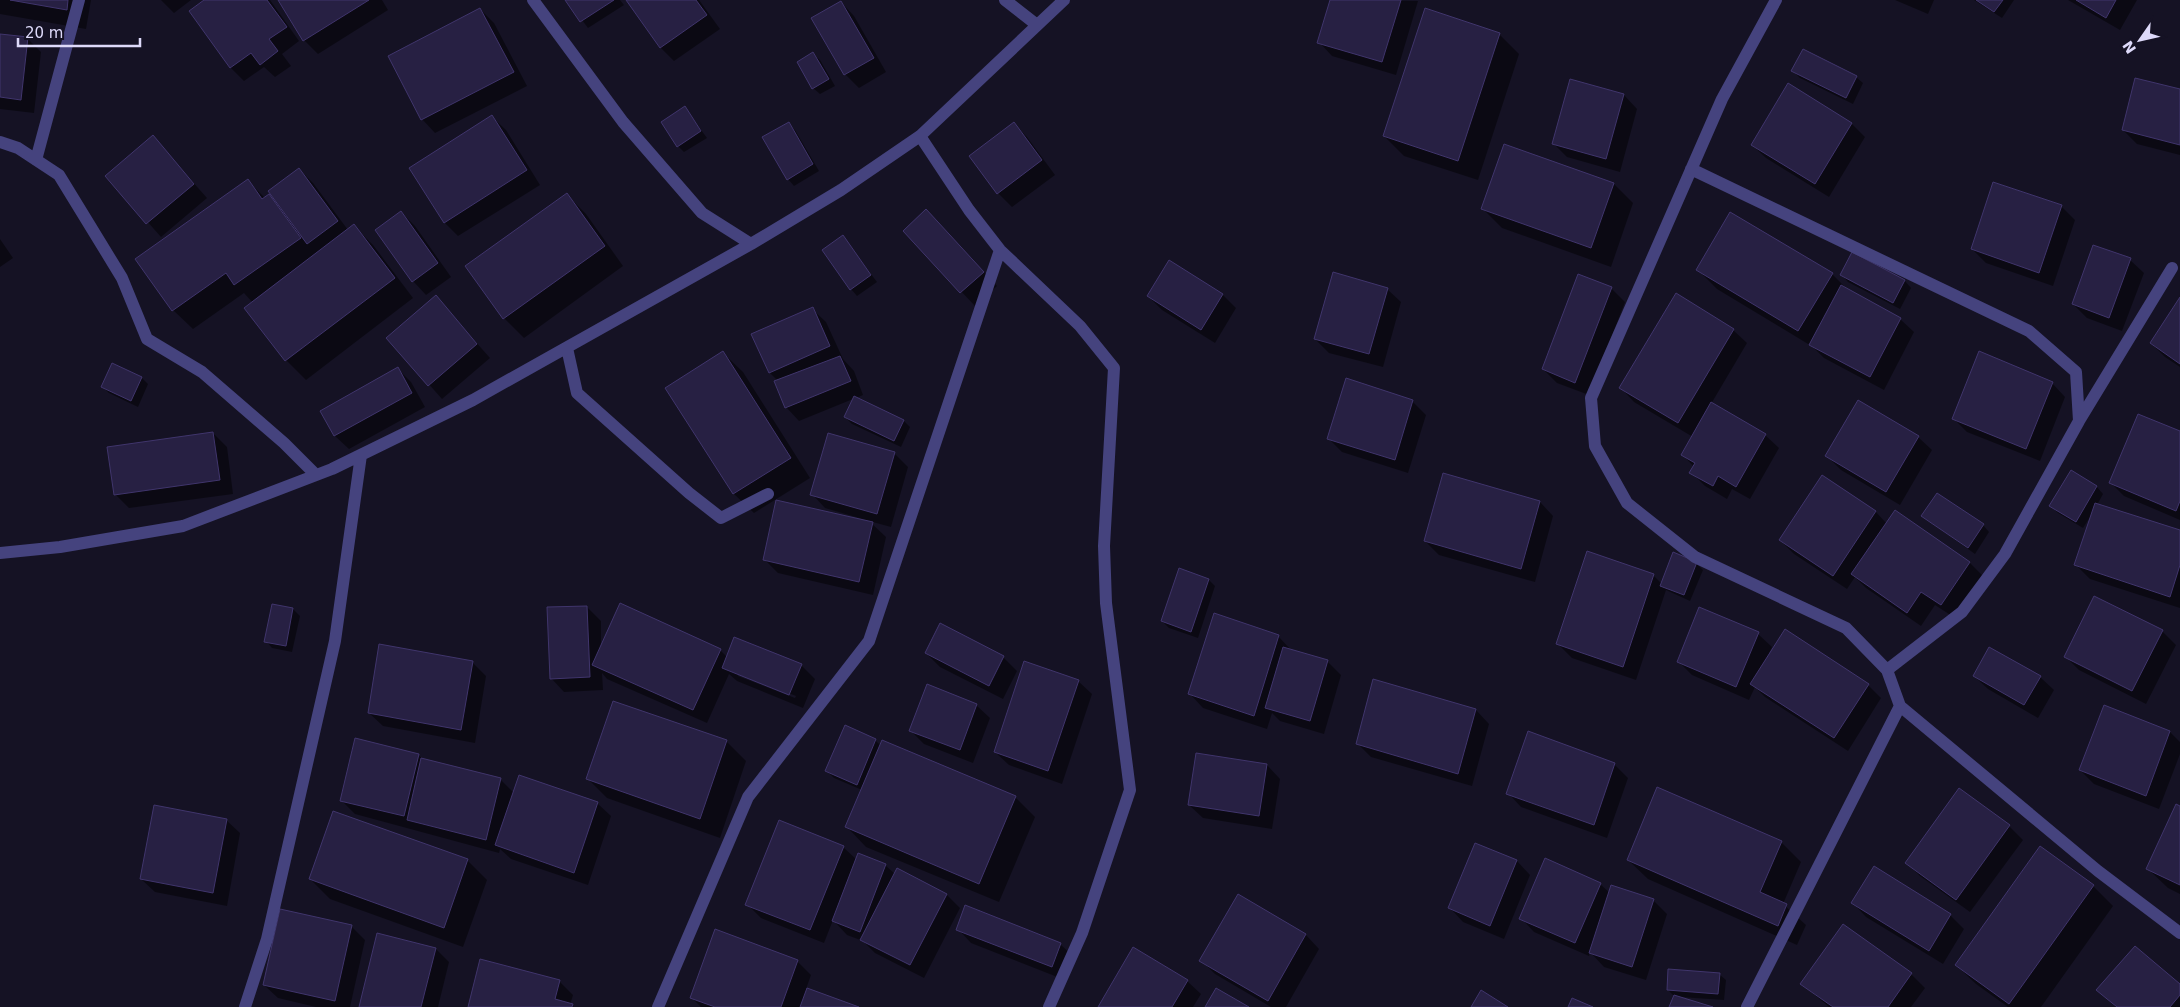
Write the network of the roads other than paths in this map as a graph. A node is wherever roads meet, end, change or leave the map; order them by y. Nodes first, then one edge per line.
1 (79, 0) edge
2 (532, 0) edge
3 (1005, 0) edge
4 (1064, 0) edge
5 (1776, 0) edge
6 (1037, 25) junction
7 (920, 136) junction
8 (0, 142) edge
9 (36, 160) junction
10 (1691, 169) junction
11 (751, 244) junction
12 (1000, 250) junction
13 (2172, 268) dead end
14 (567, 348) junction
15 (2079, 421) junction
16 (361, 455) junction
17 (316, 475) junction
18 (768, 494) dead end
19 (0, 553) edge
20 (1888, 670) junction
21 (1900, 706) junction
22 (2180, 933) edge
23 (245, 1007) edge
24 (658, 1007) edge
25 (1049, 1007) edge
26 (1747, 1007) edge

1 - 9 street
2 - 11 street
3 - 6 street
4 - 6 street
5 - 10 street
6 - 7 street
7 - 11 street
7 - 12 street
8 - 9 street
9 - 17 street
10 - 15 street
10 - 20 street
11 - 14 street
12 - 24 street
12 - 25 street
13 - 15 street
14 - 16 street
14 - 18 street
15 - 20 street
16 - 17 street
16 - 23 street
17 - 19 street
20 - 21 street
21 - 22 street
21 - 26 street

